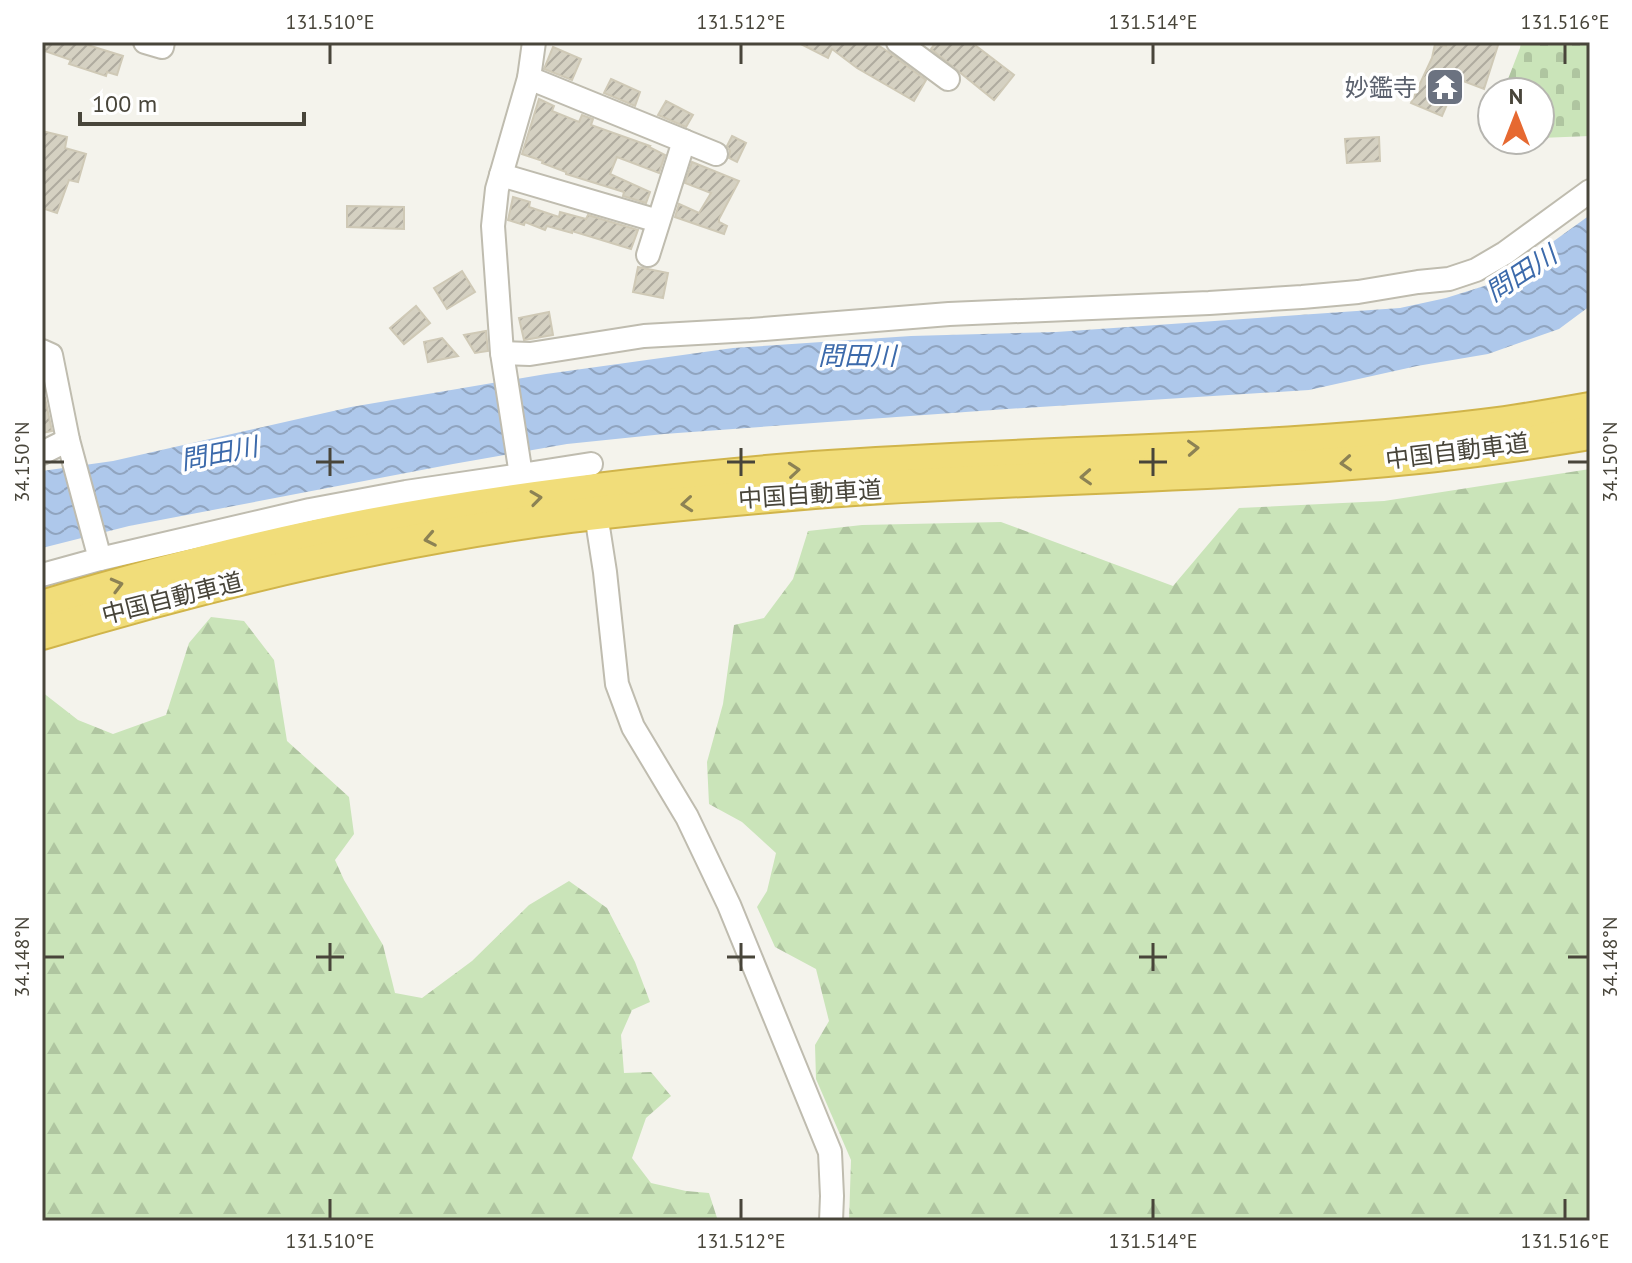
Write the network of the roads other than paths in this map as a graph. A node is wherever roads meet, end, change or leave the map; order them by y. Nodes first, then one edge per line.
1 (145, 42) edge
2 (163, 42) edge
3 (534, 42) edge
4 (898, 42) edge
5 (529, 78) junction
6 (948, 79) dead end
7 (684, 141) junction
8 (716, 154) dead end
9 (501, 175) junction
10 (1590, 191) edge
11 (658, 221) junction
12 (648, 255) dead end
13 (42, 351) edge
14 (503, 364) junction
15 (1590, 409) edge
16 (1590, 433) edge
17 (70, 447) junction
18 (42, 453) edge
19 (591, 464) dead end
20 (519, 468) junction
21 (598, 527) dead end
22 (99, 556) junction
23 (42, 575) edge
24 (42, 607) edge
25 (42, 633) edge
26 (831, 1221) edge

1 - 2 street
3 - 5 street
4 - 6 street
5 - 7 street
5 - 9 street
7 - 8 street
7 - 11 street
9 - 11 street
9 - 14 street
10 - 14 street
11 - 12 street
13 - 17 street
14 - 20 street
24 -> 15 highway, 中国自動車道
16 -> 25 highway, 中国自動車道
17 - 18 street
17 - 22 street
19 - 20 street
20 - 22 street
21 - 26 street
22 - 23 street

